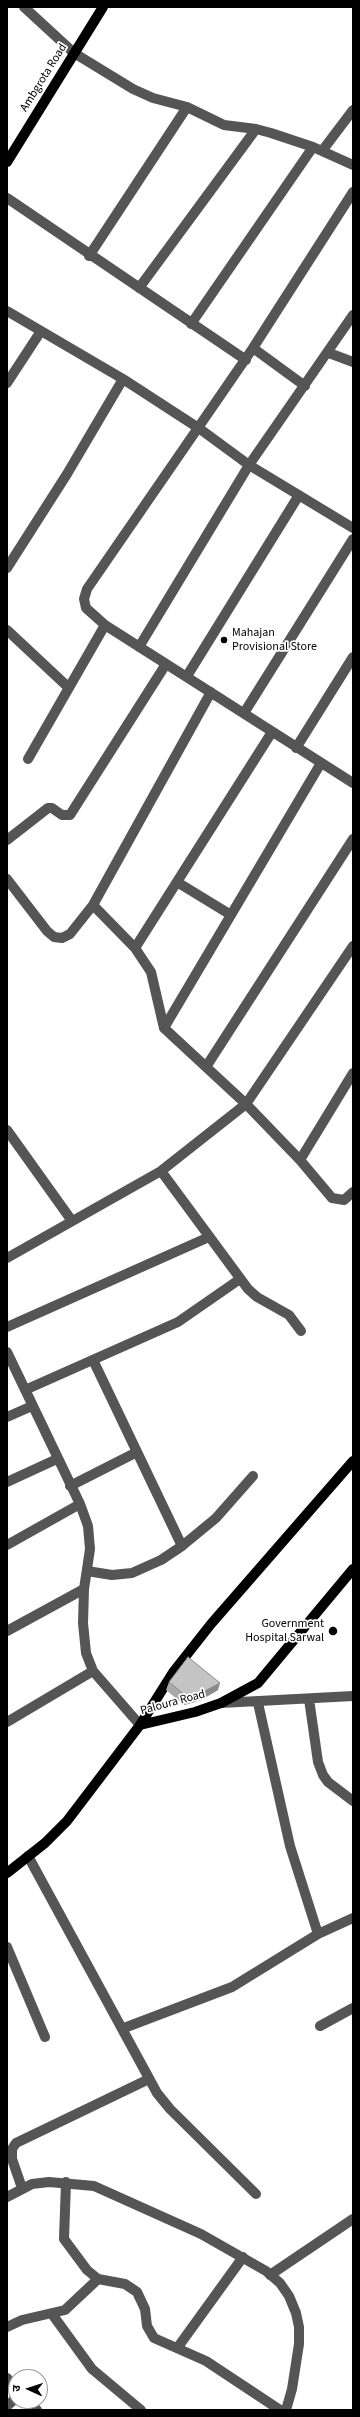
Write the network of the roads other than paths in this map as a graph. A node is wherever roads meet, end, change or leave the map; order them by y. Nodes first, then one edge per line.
1 (24, 7) edge
2 (103, 7) edge
3 (74, 53) junction
4 (187, 107) junction
5 (353, 110) edge
6 (256, 129) junction
7 (318, 149) junction
8 (7, 162) edge
9 (353, 165) edge
10 (353, 192) edge
11 (7, 198) edge
12 (89, 256) junction
13 (139, 288) junction
14 (7, 311) edge
15 (353, 315) edge
16 (191, 324) junction
17 (41, 331) junction
18 (254, 348) junction
19 (329, 353) junction
20 (246, 360) junction
21 (353, 362) edge
22 (122, 379) junction
23 (7, 384) edge
24 (305, 386) junction
25 (200, 428) junction
26 (249, 465) junction
27 (299, 495) junction
28 (353, 528) edge
29 (353, 539) edge
30 (7, 568) edge
31 (105, 625) junction
32 (7, 630) edge
33 (139, 647) junction
34 (353, 657) edge
35 (166, 664) junction
36 (187, 676) junction
37 (69, 688) junction
38 (211, 692) junction
39 (244, 713) junction
40 (272, 732) junction
41 (296, 748) junction
42 (28, 759) dead end
43 (321, 763) junction
44 (352, 782) edge
45 (353, 839) edge
46 (7, 840) edge
47 (7, 879) edge
48 (177, 882) junction
49 (93, 904) junction
50 (231, 915) junction
51 (353, 946) edge
52 (134, 948) junction
53 (164, 1028) junction
54 (206, 1067) junction
55 (353, 1073) edge
56 (246, 1104) junction
57 (7, 1130) edge
58 (300, 1160) junction
59 (161, 1171) junction
60 (353, 1192) edge
61 (72, 1221) junction
62 (209, 1237) junction
63 (7, 1258) edge
64 (240, 1279) junction
65 (7, 1327) edge
66 (302, 1331) dead end
67 (7, 1352) edge
68 (93, 1360) junction
69 (25, 1390) junction
70 (32, 1406) junction
71 (7, 1417) edge
72 (137, 1452) junction
73 (56, 1459) junction
74 (353, 1461) edge
75 (253, 1476) dead end
76 (7, 1482) edge
77 (70, 1486) junction
78 (80, 1504) junction
79 (7, 1545) edge
80 (182, 1546) junction
81 (353, 1569) edge
82 (87, 1571) junction
83 (84, 1589) junction
84 (7, 1631) edge
85 (92, 1671) junction
86 (353, 1696) edge
87 (309, 1699) junction
88 (221, 1703) junction
89 (258, 1703) junction
90 (7, 1722) edge
91 (140, 1724) junction
92 (353, 1801) edge
93 (28, 1856) junction
94 (7, 1873) edge
95 (353, 1918) edge
96 (318, 1934) junction
97 (7, 1947) edge
98 (353, 2008) edge
99 (320, 2026) dead end
100 (124, 2028) junction
101 (45, 2037) dead end
102 (149, 2079) junction
103 (66, 2182) junction
104 (22, 2188) junction
105 (256, 2194) dead end
106 (7, 2197) edge
107 (353, 2219) edge
108 (243, 2257) junction
109 (270, 2275) junction
110 (98, 2279) junction
111 (52, 2314) junction
112 (7, 2327) edge
113 (178, 2347) junction
114 (141, 2410) edge
115 (280, 2410) edge
116 (286, 2410) edge

1 - 3 street
2 - 3 main road, Ambgrota Road
3 - 4 street
3 - 8 main road, Ambgrota Road
4 - 6 street
4 - 12 street
5 - 7 street
6 - 7 street
6 - 13 street
7 - 9 street
7 - 16 street
10 - 18 street
11 - 12 street
12 - 13 street
13 - 16 street
14 - 17 street
15 - 19 street
16 - 20 street
17 - 22 street
17 - 23 street
18 - 20 street
18 - 24 street
19 - 21 street
19 - 24 street
20 - 25 street
22 - 25 street
22 - 30 street
24 - 26 street
25 - 26 street
25 - 31 street
26 - 27 street
26 - 33 street
27 - 28 street
27 - 36 street
29 - 39 street
31 - 33 street
31 - 37 street
32 - 37 street
33 - 35 street
34 - 41 street
35 - 36 street
35 - 46 street
36 - 38 street
37 - 42 street
38 - 39 street
38 - 49 street
39 - 40 street
40 - 41 street
40 - 48 street
41 - 43 street
43 - 44 street
43 - 50 street
45 - 54 street
47 - 49 street
48 - 50 street
48 - 52 street
49 - 52 street
50 - 53 street
51 - 56 street
52 - 53 street
53 - 54 street
54 - 56 street
55 - 58 street
56 - 58 street
56 - 59 street
57 - 61 street
58 - 60 street
59 - 61 street
59 - 62 street
61 - 63 street
62 - 64 street
62 - 65 street
64 - 66 street
64 - 68 street
67 - 69 street
68 - 69 street
68 - 72 street
69 - 70 street
70 - 71 street
70 - 73 street
72 - 77 street
72 - 80 street
73 - 76 street
73 - 77 street
74 - 91 main road
75 - 80 street
77 - 78 street
78 - 79 street
78 - 82 street
80 - 82 street
81 - 88 main road, Paloura Road
82 - 83 street
83 - 84 street
83 - 85 street
85 - 90 street
85 - 91 street
86 - 87 street
87 - 89 street
87 - 92 street
88 - 89 street
88 - 91 main road, Paloura Road
89 - 96 street
91 - 93 main road, Paloura Road
93 - 94 main road, Paloura Road
93 - 100 street
95 - 96 street
96 - 100 street
97 - 101 street
98 - 99 street
100 - 102 street
102 - 104 street
102 - 105 street
103 - 104 street
103 - 108 street
103 - 110 street
104 - 106 street
107 - 109 street
108 - 109 street
108 - 113 street
109 - 116 street
110 - 111 street
110 - 113 street
111 - 112 street
111 - 114 street
113 - 115 street

